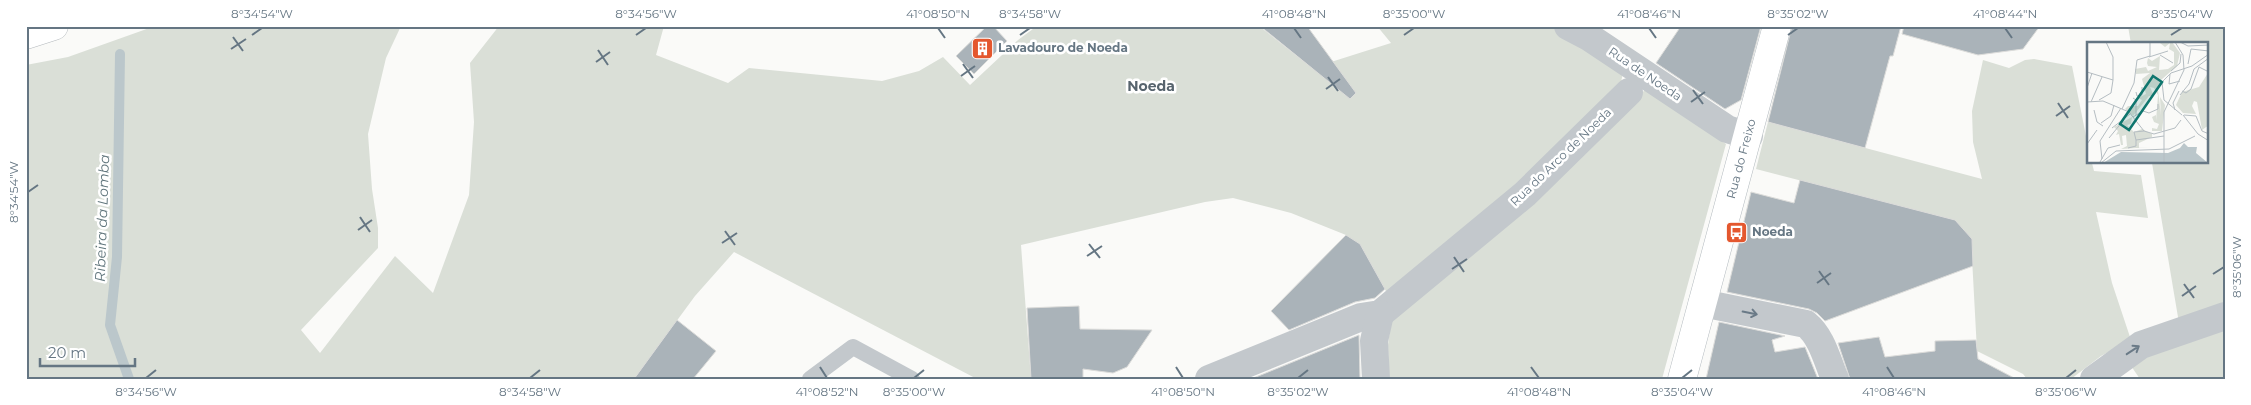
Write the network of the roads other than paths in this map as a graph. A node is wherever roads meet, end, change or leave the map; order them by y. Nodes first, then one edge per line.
1 (54, 26) edge
2 (1568, 26) edge
3 (1777, 26) edge
4 (26, 35) edge
5 (1637, 84) junction
6 (1749, 136) junction
7 (1702, 304) junction
8 (1380, 314) junction
9 (2225, 316) edge
10 (810, 379) edge
11 (912, 379) edge
12 (1208, 379) edge
13 (1376, 379) edge
14 (1682, 379) edge
15 (1835, 379) edge
16 (2094, 379) edge

1 - 4 main road
2 - 5 street, Rua de Noeda
3 - 6 main road, Rua do Freixo
5 - 6 street, Rua de Noeda
5 - 8 street, Rua do Arco de Noeda
6 - 7 main road, Rua do Freixo
7 - 14 main road, Rua do Freixo
7 -> 15 street
8 - 12 street, Rua do Arco de Noeda
8 - 13 street
16 -> 9 street
10 - 11 lane

